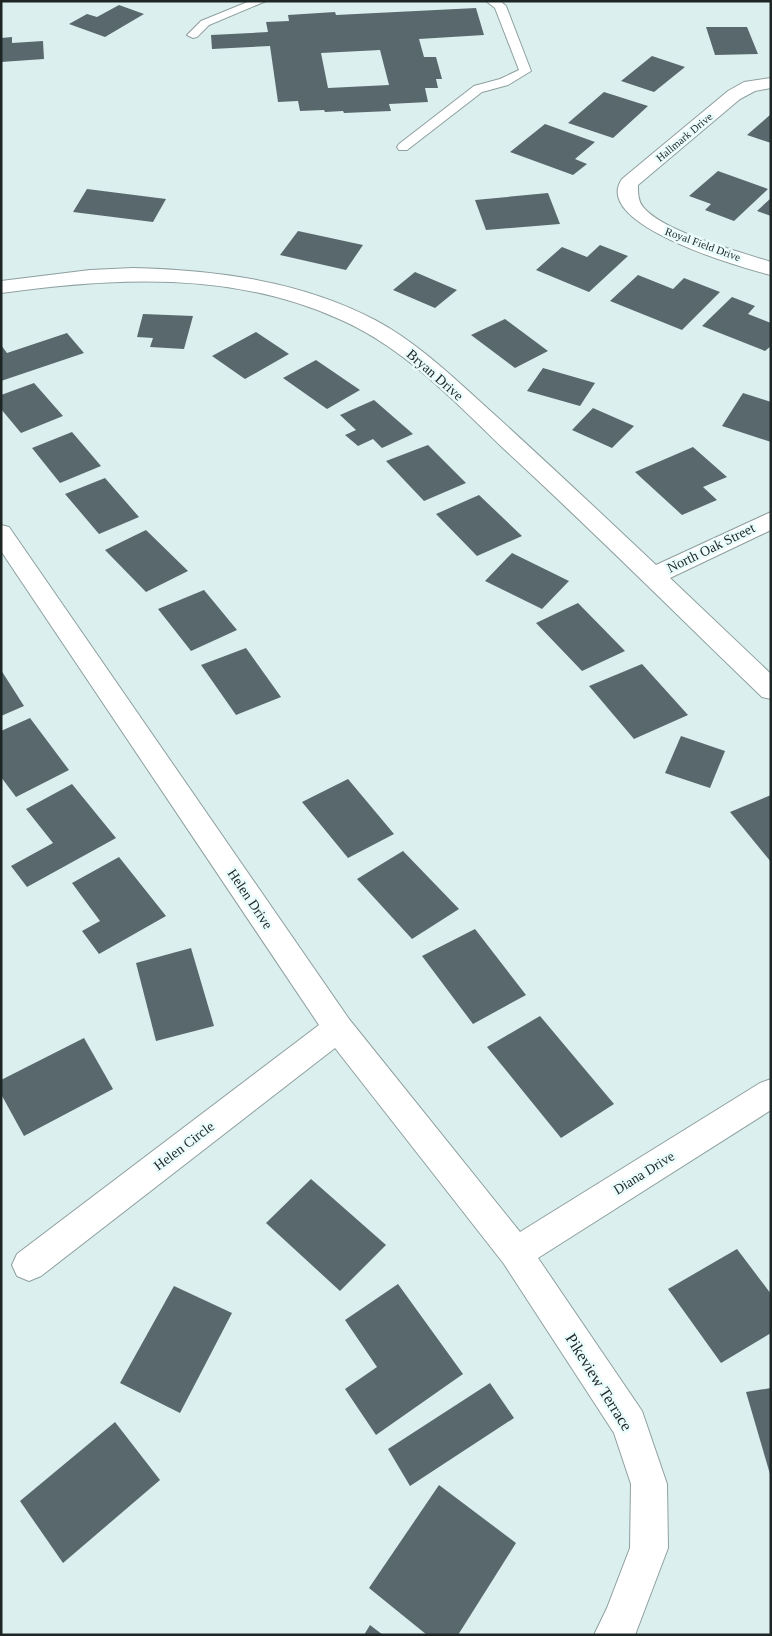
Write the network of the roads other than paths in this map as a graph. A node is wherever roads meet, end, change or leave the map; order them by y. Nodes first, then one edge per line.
1 (261, 1) edge
2 (491, 1) edge
3 (193, 35) dead end
4 (771, 83) edge
5 (403, 147) dead end
6 (638, 214) joint
7 (771, 269) edge
8 (1, 287) edge
9 (771, 520) edge
10 (1, 533) edge
11 (652, 577) junction
12 (771, 690) edge
13 (338, 1028) junction
14 (771, 1093) edge
15 (516, 1253) junction
16 (29, 1264) dead end
17 (613, 1635) edge

1 - 3 lane
2 - 5 lane
4 - 6 street, Hallmark Drive
6 - 7 street, Royal Field Drive
8 - 11 street, Bryan Drive
9 - 11 street, North Oak Street
10 - 13 street, Helen Drive
11 - 12 street, Bryan Drive
13 - 15 street, Helen Drive
13 - 16 street, Helen Circle
14 - 15 street, Diana Drive
15 - 17 street, Pikeview Terrace

